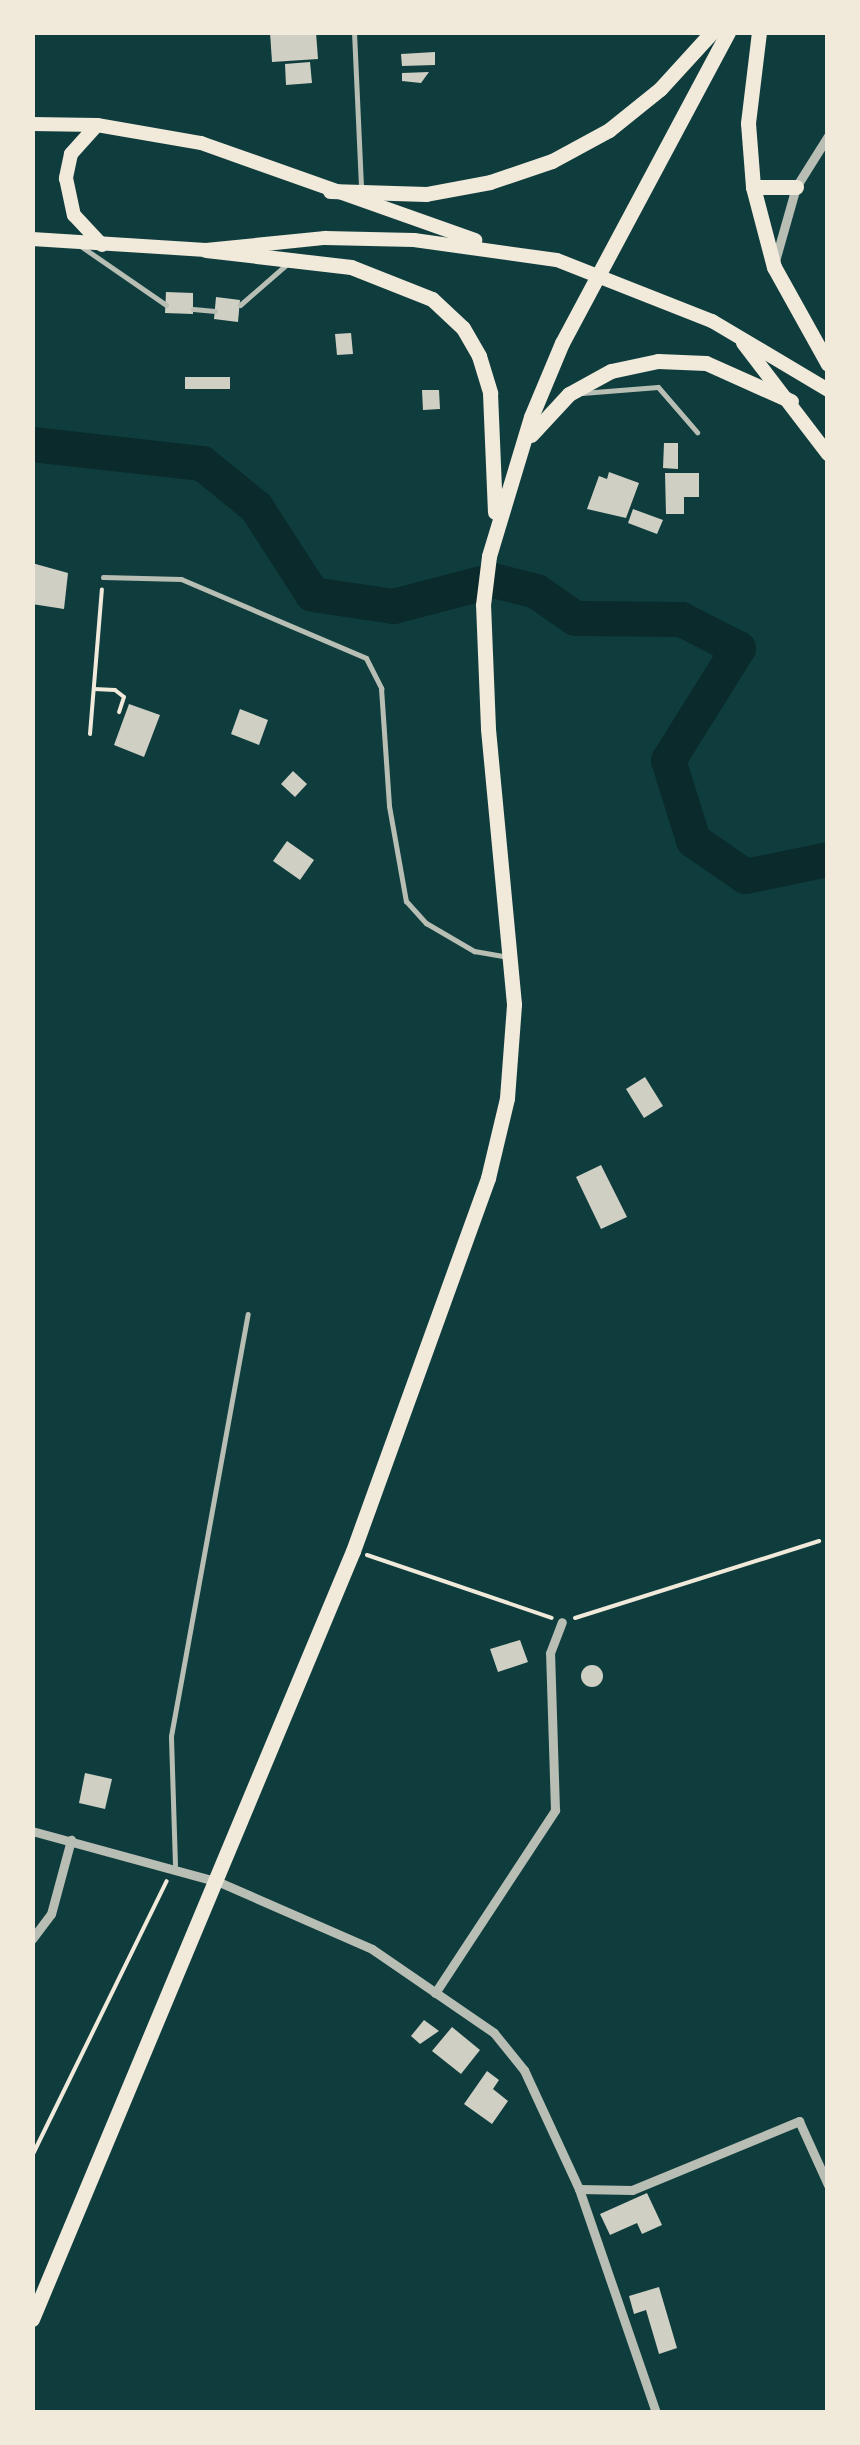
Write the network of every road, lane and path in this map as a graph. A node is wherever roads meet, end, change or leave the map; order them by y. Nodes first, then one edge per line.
1 (354, 32) edge
2 (712, 32) edge
3 (728, 32) edge
4 (759, 32) edge
5 (32, 124) edge
6 (97, 124) junction
7 (828, 136) edge
8 (753, 187) junction
9 (796, 187) junction
10 (330, 191) junction
11 (361, 195) junction
12 (32, 239) edge
13 (102, 245) junction
14 (80, 246) junction
15 (494, 248) junction
16 (206, 250) junction
17 (290, 262) junction
18 (774, 267) junction
19 (166, 305) dead end
20 (240, 305) dead end
21 (193, 309) dead end
22 (214, 311) dead end
23 (736, 335) junction
24 (828, 364) edge
25 (828, 390) edge
26 (569, 394) junction
27 (791, 400) junction
28 (697, 432) dead end
29 (520, 450) junction
30 (828, 454) edge
31 (496, 524) junction
32 (103, 577) joint
33 (94, 689) junction
34 (119, 712) dead end
35 (90, 734) dead end
36 (511, 957) junction
37 (248, 1314) dead end
38 (819, 1541) dead end
39 (352, 1551) junction
40 (562, 1622) junction
41 (32, 1831) edge
42 (71, 1840) junction
43 (174, 1865) junction
44 (218, 1882) junction
45 (32, 1939) edge
46 (435, 1992) junction
47 (32, 2156) edge
48 (828, 2184) edge
49 (579, 2189) junction
50 (32, 2319) edge
51 (656, 2412) edge

1 - 11 lane
2 - 11 highway
3 - 29 highway
4 - 8 highway
5 - 6 main road
6 - 10 main road
6 - 13 main road
7 - 9 street
8 - 9 highway
8 - 18 highway
9 - 18 street
10 - 11 highway
10 - 15 main road
12 - 14 main road
13 - 14 main road
13 - 16 main road
14 - 19 lane
15 - 16 main road
15 - 23 main road
16 - 17 highway
17 - 20 lane
17 - 31 highway
18 - 24 highway
21 - 22 lane
23 - 25 main road
23 - 27 main road
26 - 27 highway
26 - 28 lane
26 - 29 highway
27 - 30 main road
29 - 31 highway
31 - 36 highway
32 - 33 path
32 - 36 lane
33 - 34 path
33 - 35 path
36 - 39 highway
37 - 43 lane
38 - 40 path
39 - 40 path
39 - 44 highway
40 - 46 street
41 - 42 street
42 - 43 street
42 - 45 street
43 - 44 street
43 - 47 path
44 - 46 street
44 - 50 highway
46 - 49 street
48 - 49 street
49 - 51 street

